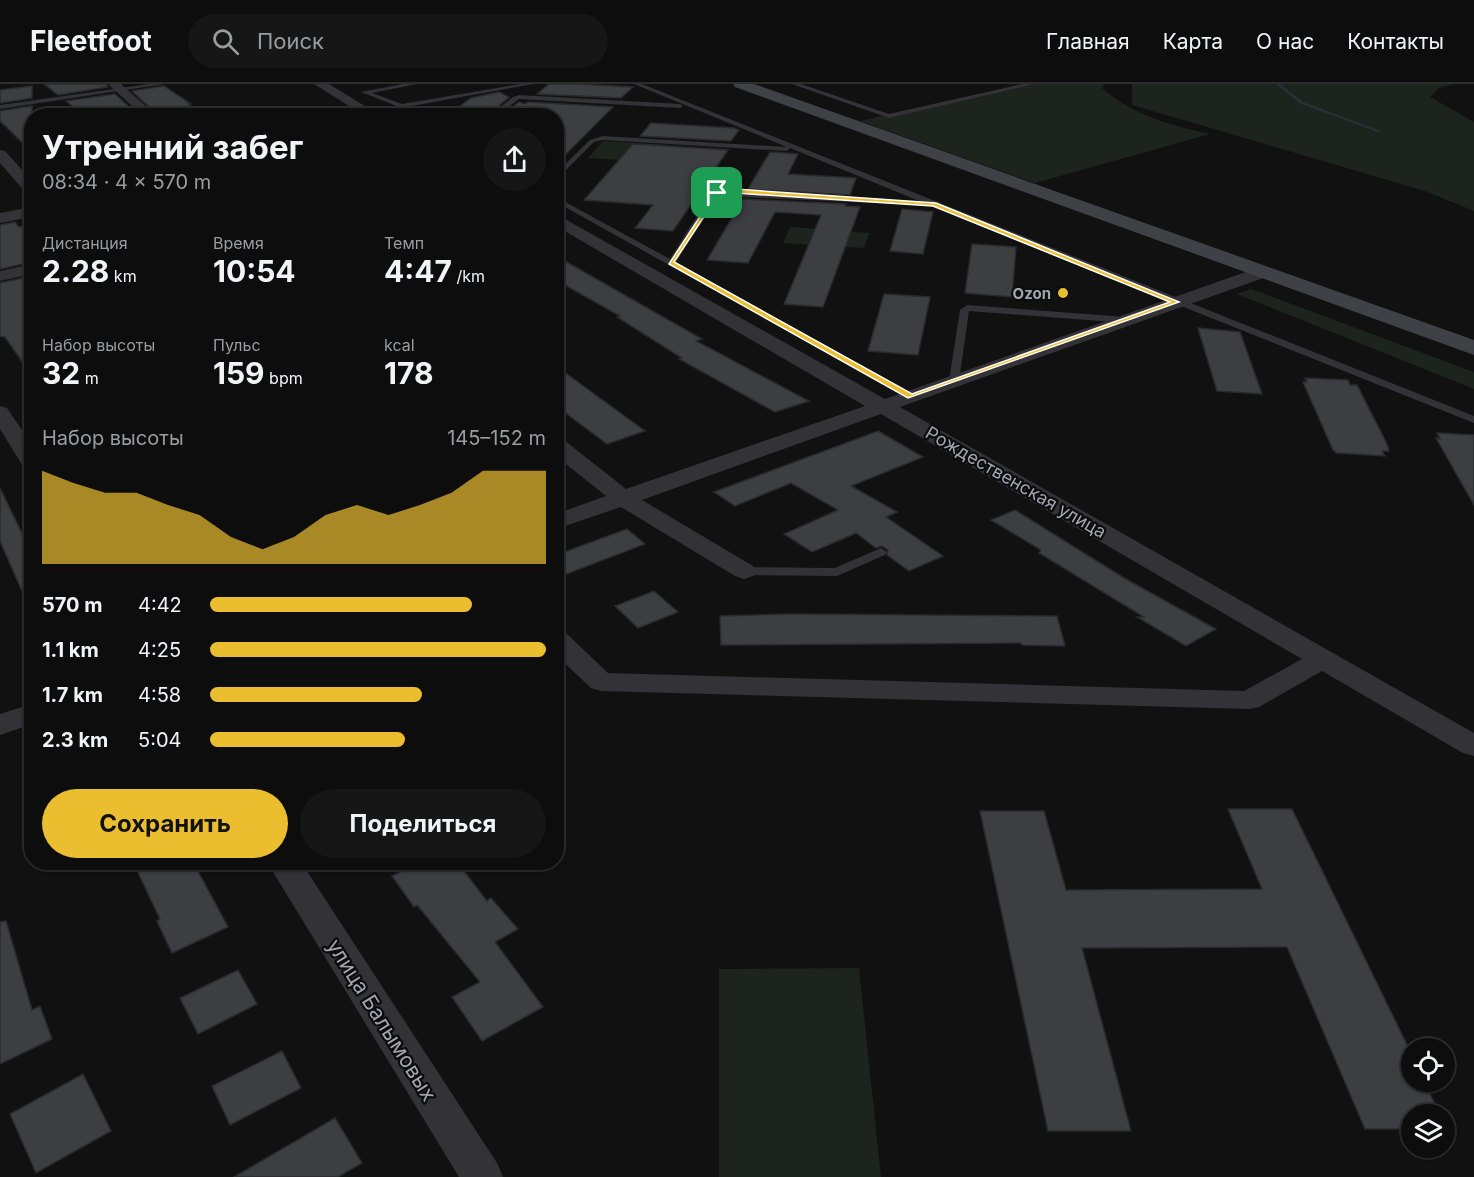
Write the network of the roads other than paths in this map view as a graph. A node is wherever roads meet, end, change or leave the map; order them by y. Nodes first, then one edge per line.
1 (162, 84) edge
2 (320, 84) edge
3 (414, 84) edge
4 (498, 84) edge
5 (530, 84) edge
6 (637, 84) edge
7 (740, 84) edge
8 (795, 84) edge
9 (1031, 84) edge
10 (117, 87) edge
11 (510, 88) junction
12 (517, 97) junction
13 (401, 106) joint
14 (691, 106) junction
15 (0, 107) edge
16 (142, 108) edge
17 (361, 108) edge
18 (503, 108) edge
19 (798, 149) junction
20 (0, 154) edge
21 (564, 170) edge
22 (24, 182) edge
23 (564, 203) edge
24 (934, 204) junction
25 (24, 214) edge
26 (0, 218) edge
27 (564, 224) edge
28 (671, 263) junction
29 (24, 271) edge
30 (1263, 272) junction
31 (0, 276) edge
32 (1178, 302) junction
33 (1126, 320) junction
34 (1474, 348) edge
35 (954, 381) junction
36 (911, 396) junction
37 (884, 406) junction
38 (0, 412) edge
39 (1474, 420) edge
40 (24, 450) edge
41 (564, 451) edge
42 (621, 497) junction
43 (564, 519) edge
44 (881, 552) dead end
45 (744, 571) joint
46 (564, 647) edge
47 (1323, 659) junction
48 (24, 716) edge
49 (0, 724) edge
50 (1474, 746) edge
51 (288, 870) edge
52 (482, 1177) edge

1 - 10 lane
2 - 17 street
3 - 13 lane
4 - 11 lane
5 - 11 lane
6 - 14 lane
7 - 30 street
8 - 9 lane
10 - 15 lane
10 - 16 street
11 - 12 lane
11 - 13 lane
12 - 14 lane
12 - 18 lane
14 - 19 lane
19 - 21 lane
19 - 24 lane
20 - 22 street
23 - 28 lane
24 - 28 lane
24 - 32 lane
25 - 26 street
27 - 37 street, Рождественская улица
28 - 36 lane
29 - 31 street
30 - 32 street
30 - 34 street
32 - 33 street
32 - 39 lane
33 - 35 street
33 - 35 lane
35 - 36 street
36 - 37 street
37 - 42 street
37 - 47 street, Рождественская улица
38 - 40 street
41 - 42 street
42 - 43 street
42 - 45 street
44 - 45 lane
46 - 47 street
47 - 50 street, Рождественская улица
48 - 49 street
51 - 52 street, улица Балымовых

